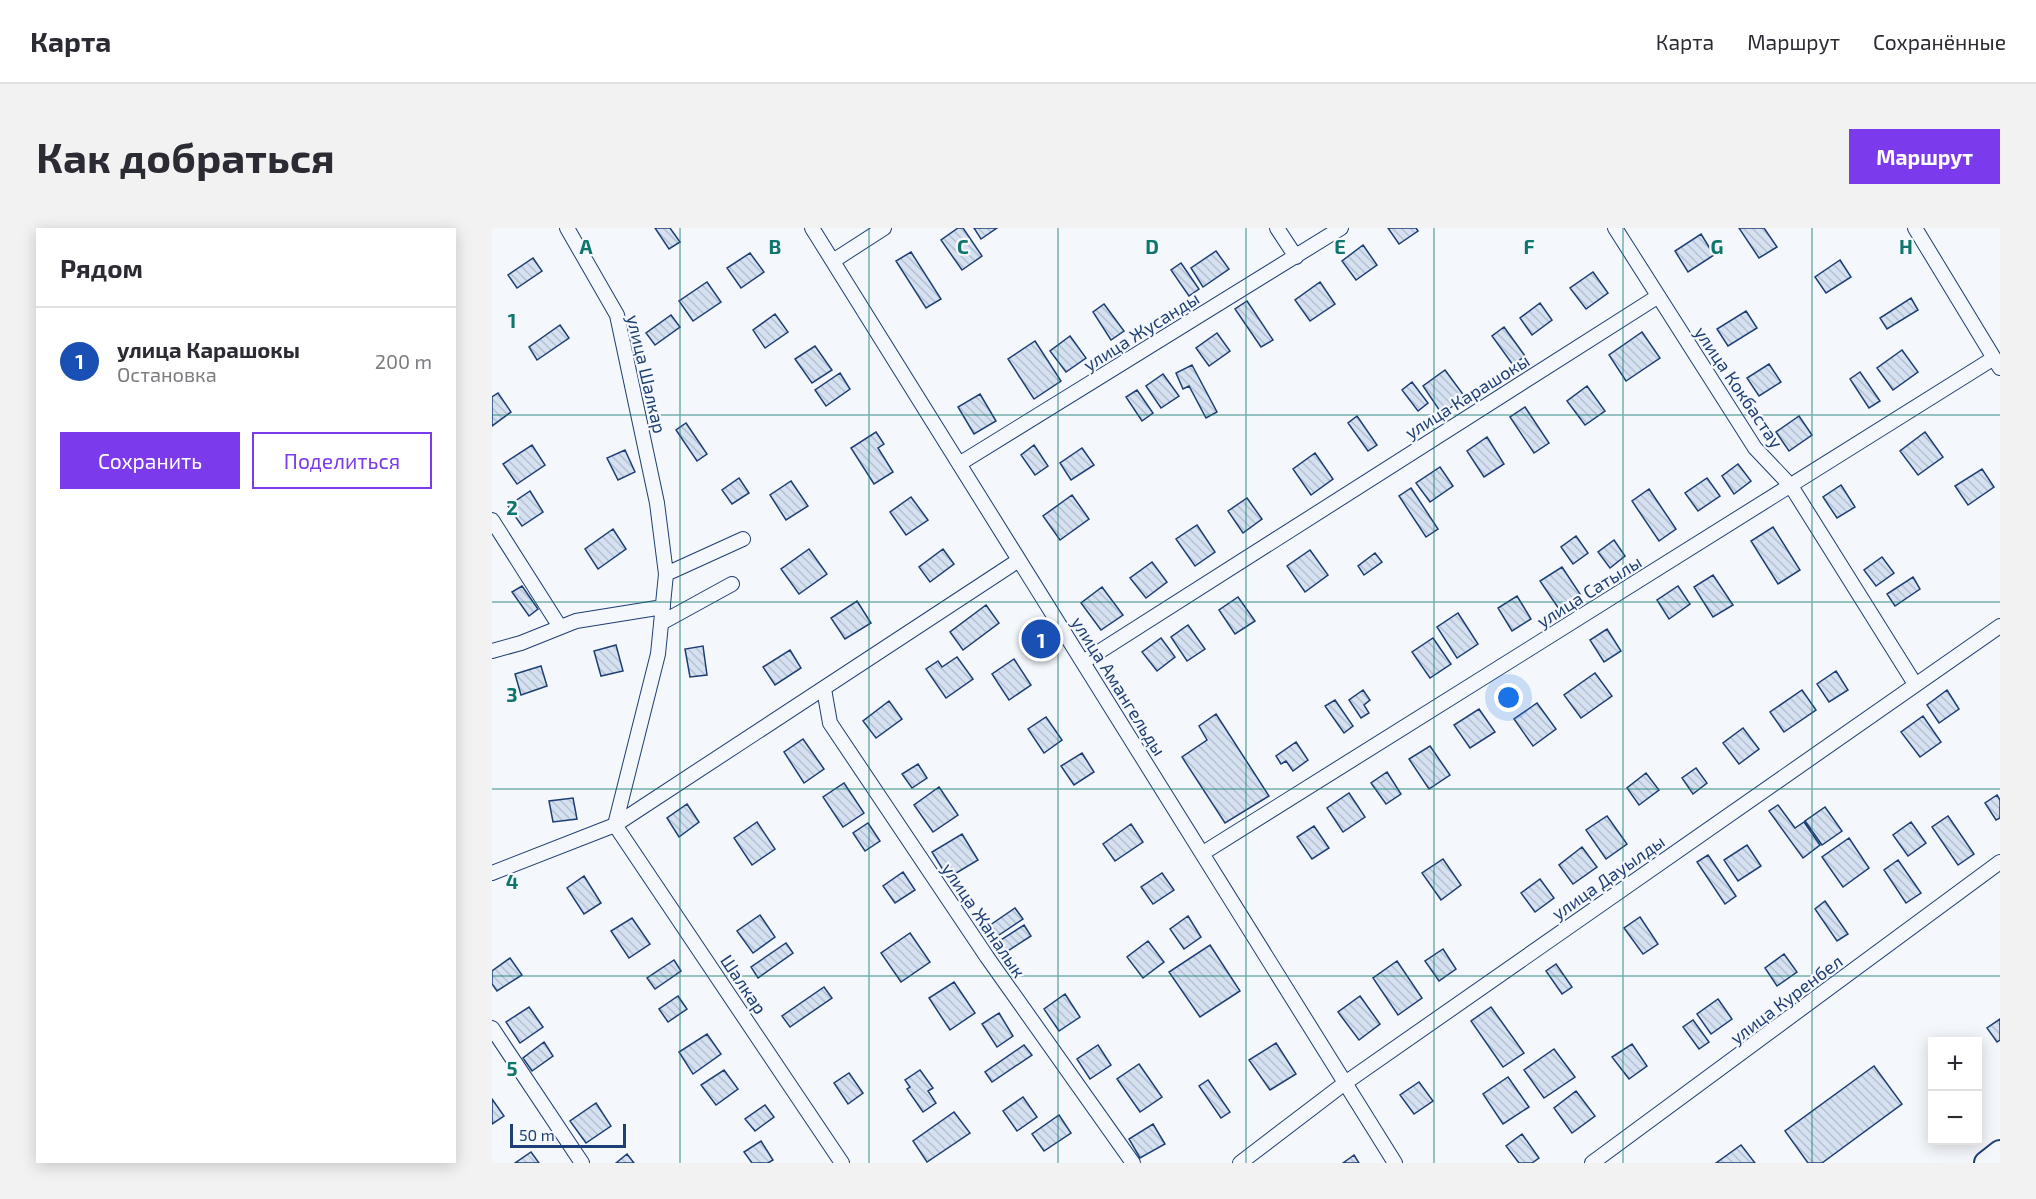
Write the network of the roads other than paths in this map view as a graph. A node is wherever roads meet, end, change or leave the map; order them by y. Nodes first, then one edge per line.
1 (567, 228) edge
2 (812, 228) edge
3 (884, 228) edge
4 (1277, 228) edge
5 (1341, 228) edge
6 (1615, 228) edge
7 (1915, 228) edge
8 (1296, 257) junction
9 (833, 261) junction
10 (1657, 297) junction
11 (1997, 363) edge
12 (959, 464) junction
13 (1791, 486) junction
14 (492, 520) edge
15 (743, 539) dead end
16 (1020, 560) junction
17 (666, 574) junction
18 (732, 584) dead end
19 (663, 607) junction
20 (661, 623) junction
21 (2000, 626) edge
22 (560, 627) junction
23 (492, 651) edge
24 (1083, 662) junction
25 (1915, 684) junction
26 (824, 688) junction
27 (615, 825) junction
28 (1203, 853) junction
29 (2000, 862) edge
30 (492, 873) edge
31 (492, 1028) edge
32 (1345, 1083) junction
33 (2000, 1152) edge
34 (582, 1163) edge
35 (842, 1163) edge
36 (1132, 1163) edge
37 (1240, 1163) edge
38 (1395, 1163) edge
39 (1592, 1163) edge
40 (1986, 1163) edge

1 - 17 street, улица Шалкар
2 - 9 street, улица Амангельды
3 - 9 street
4 - 8 street
5 - 8 street, улица Жусанды
6 - 10 street, улица Кокбастау
7 - 11 street
8 - 12 street, улица Жусанды
9 - 12 street, улица Амангельды
10 - 13 street, улица Кокбастау
10 - 24 street, улица Карашокы
11 - 13 street, улица Сатылы
12 - 16 street, улица Амангельды
13 - 25 street, улица Кокбастау
13 - 28 street, улица Сатылы
14 - 22 street
15 - 17 street
16 - 24 street, улица Амангельды
16 - 26 street
17 - 19 street, улица Шалкар
18 - 20 street
19 - 20 street, улица Шалкар
19 - 22 street
20 - 27 street, улица Шалкар
21 - 25 street, улица Дауылды
22 - 23 street
24 - 28 street, улица Амангельды
25 - 32 street, улица Дауылды
26 - 27 street
26 - 36 street, улица Жаналык
27 - 30 street
27 - 35 street, Шалкар
28 - 32 street, улица Амангельды
29 - 39 street, улица Куренбел
31 - 34 street
32 - 37 street, улица Дауылды
32 - 38 street, улица Амангельды
33 - 40 highway

